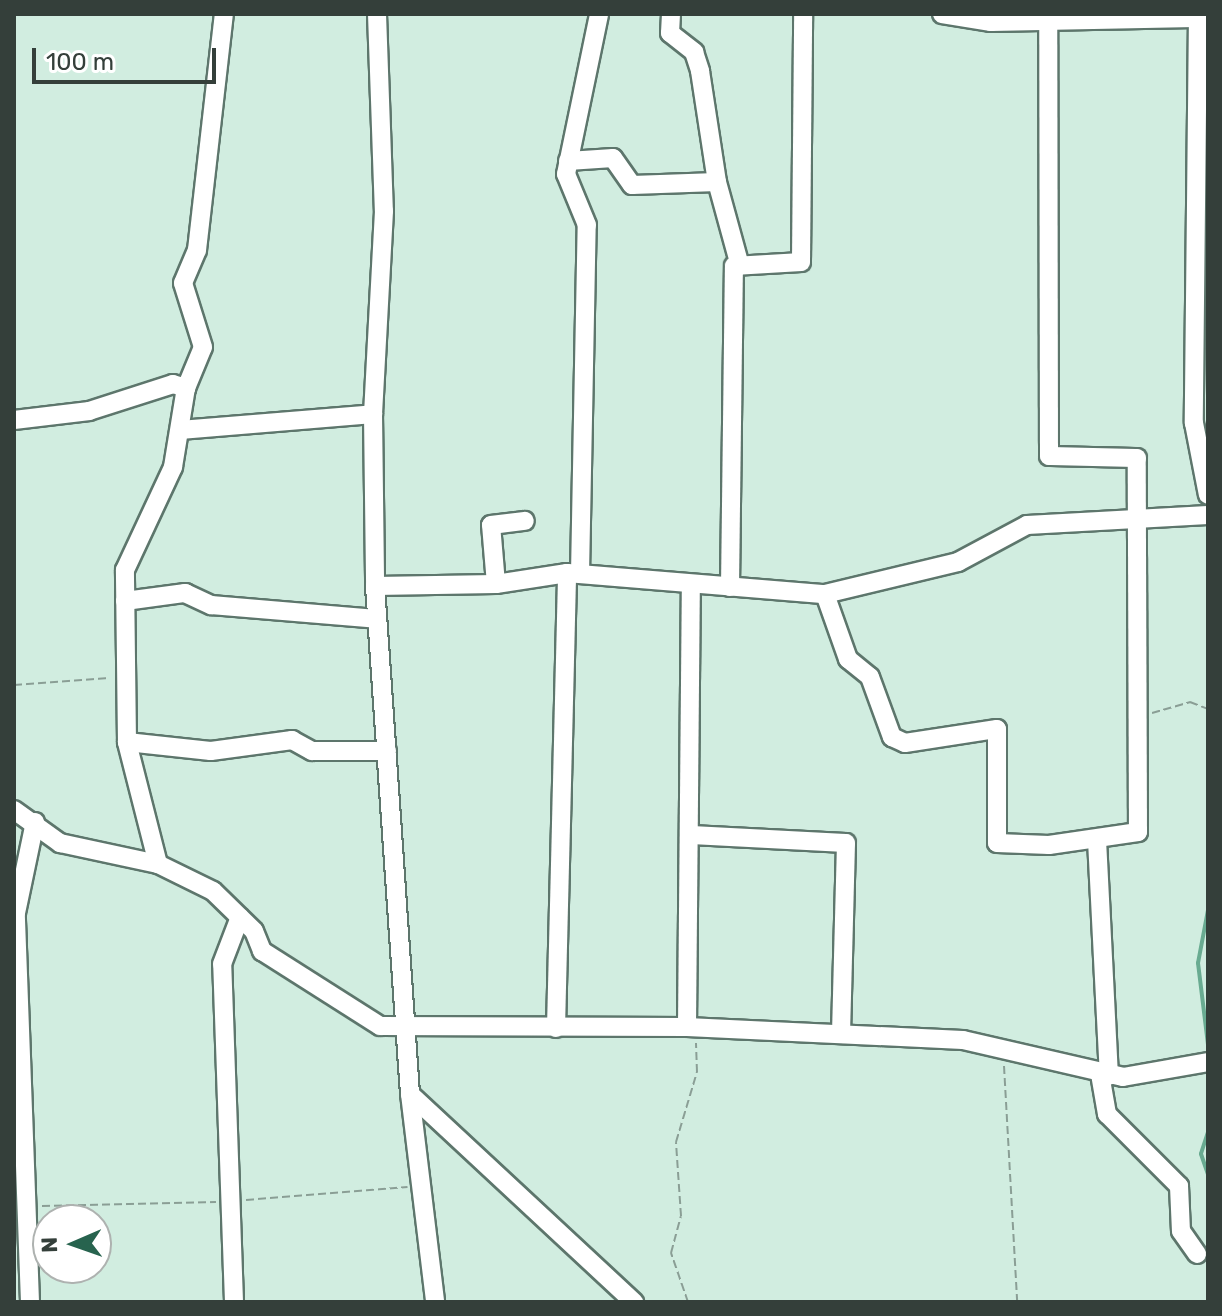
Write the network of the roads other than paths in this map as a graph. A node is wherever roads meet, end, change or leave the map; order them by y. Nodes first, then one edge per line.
1 (224, 14) edge
2 (377, 14) edge
3 (599, 14) edge
4 (671, 14) edge
5 (803, 14) edge
6 (942, 14) edge
7 (1201, 17) edge
8 (1048, 22) junction
9 (568, 161) junction
10 (717, 182) junction
11 (740, 266) junction
12 (186, 388) junction
13 (373, 414) junction
14 (14, 420) edge
15 (180, 430) junction
16 (1208, 495) edge
17 (1208, 515) edge
18 (525, 521) dead end
19 (1139, 524) junction
20 (573, 574) junction
21 (496, 584) junction
22 (691, 584) junction
23 (375, 586) junction
24 (730, 587) junction
25 (825, 594) junction
26 (125, 601) junction
27 (376, 619) junction
28 (127, 742) junction
29 (387, 751) junction
30 (14, 810) edge
31 (35, 822) junction
32 (691, 835) junction
33 (1097, 840) junction
34 (158, 864) junction
35 (240, 917) junction
36 (406, 1025) junction
37 (692, 1027) junction
38 (556, 1028) junction
39 (841, 1034) junction
40 (1205, 1063) edge
41 (1104, 1075) junction
42 (410, 1094) junction
43 (1197, 1254) dead end
44 (30, 1302) edge
45 (234, 1302) edge
46 (435, 1302) edge
47 (634, 1302) edge

1 - 12 street
2 - 13 street
3 - 9 street
4 - 10 street
5 - 11 street
6 - 8 street
7 - 8 street
7 - 16 street
8 - 19 street
9 - 10 street
9 - 20 street
10 - 11 street
11 - 24 street
12 - 14 street
12 - 15 street
13 - 15 street
13 - 23 street
15 - 26 street
17 - 19 street
18 - 21 street
19 - 25 street
19 - 33 street
20 - 21 street
20 - 22 street
20 - 38 street
21 - 23 street
22 - 24 street
22 - 32 street
23 - 27 street
24 - 25 street
25 - 33 street
26 - 27 street
26 - 28 street
27 - 29 street
28 - 29 street
28 - 34 street
29 - 36 street
30 - 31 street
31 - 34 street
31 - 44 street
32 - 37 street
32 - 39 street
33 - 41 street
34 - 35 street
35 - 36 street
35 - 45 street
36 - 38 street
36 - 42 street
37 - 38 street
37 - 39 street
39 - 41 street
40 - 41 street
41 - 43 street
42 - 46 street
42 - 47 street

